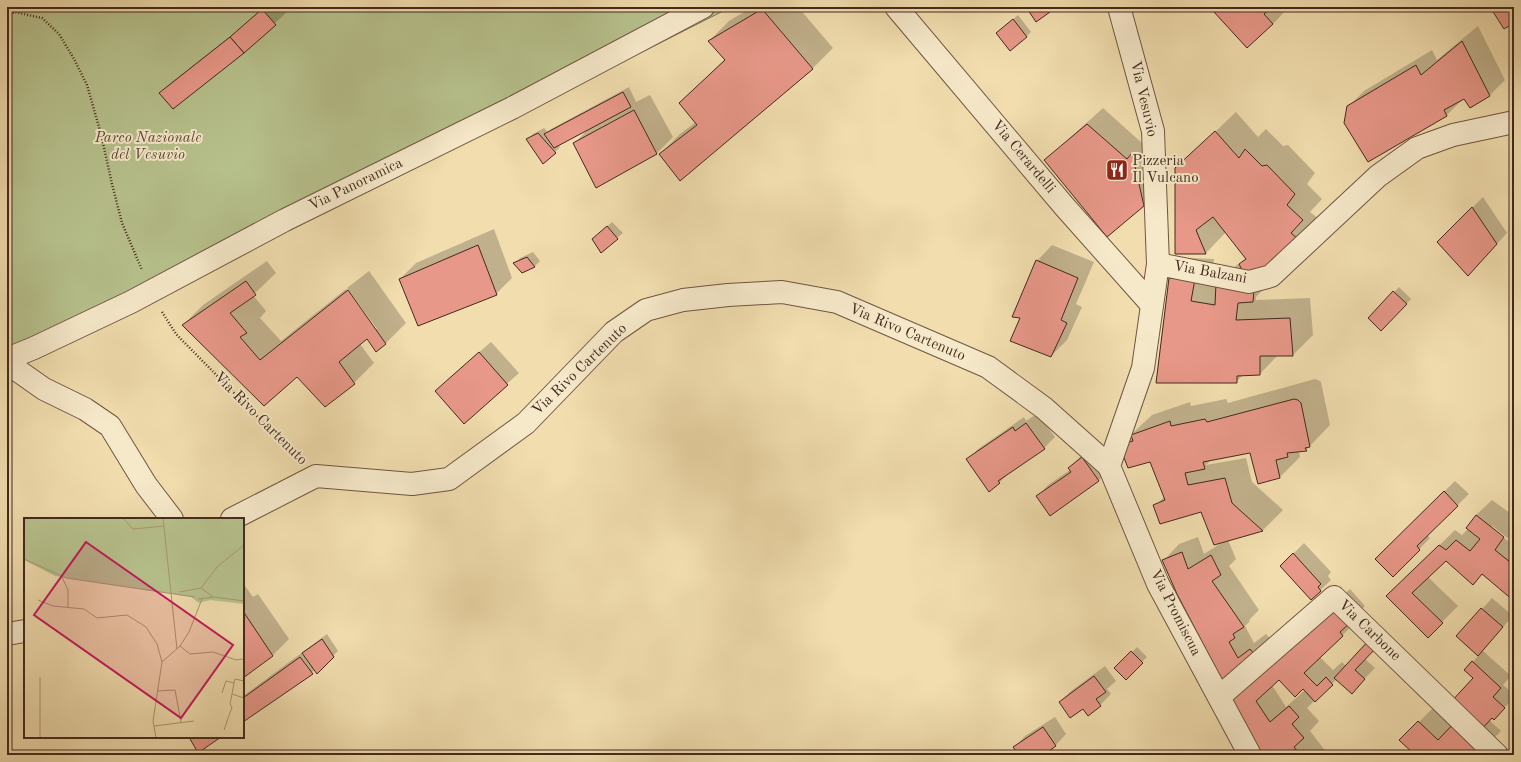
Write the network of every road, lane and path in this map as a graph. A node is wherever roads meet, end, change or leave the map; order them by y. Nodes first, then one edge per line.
1 (703, 7) edge
2 (896, 7) edge
3 (1120, 7) edge
4 (7, 15) edge
5 (1514, 122) edge
6 (1158, 264) junction
7 (144, 273) dead end
8 (1152, 305) junction
9 (161, 310) dead end
10 (7, 358) edge
11 (7, 363) edge
12 (1109, 466) junction
13 (316, 476) junction
14 (171, 518) edge
15 (234, 518) edge
16 (24, 632) edge
17 (7, 634) edge
18 (1219, 697) junction
19 (1250, 755) edge
20 (1497, 755) edge

1 - 10 street, Via Panoramica
2 - 8 street, Via Cerardelli
3 - 6 street, Via Vesuvio
4 - 7 path
5 - 6 street, Via Balzani
6 - 8 street, Via Balzani
8 - 12 street, Via Balzani
9 - 13 path, Via Rivo Cartenuto
11 - 14 street
12 - 13 street, Via Rivo Cartenuto
12 - 18 street, Via Promiscua
13 - 15 street
16 - 17 street
18 - 19 street, Via Promiscua
18 - 20 street, Via Carbone

